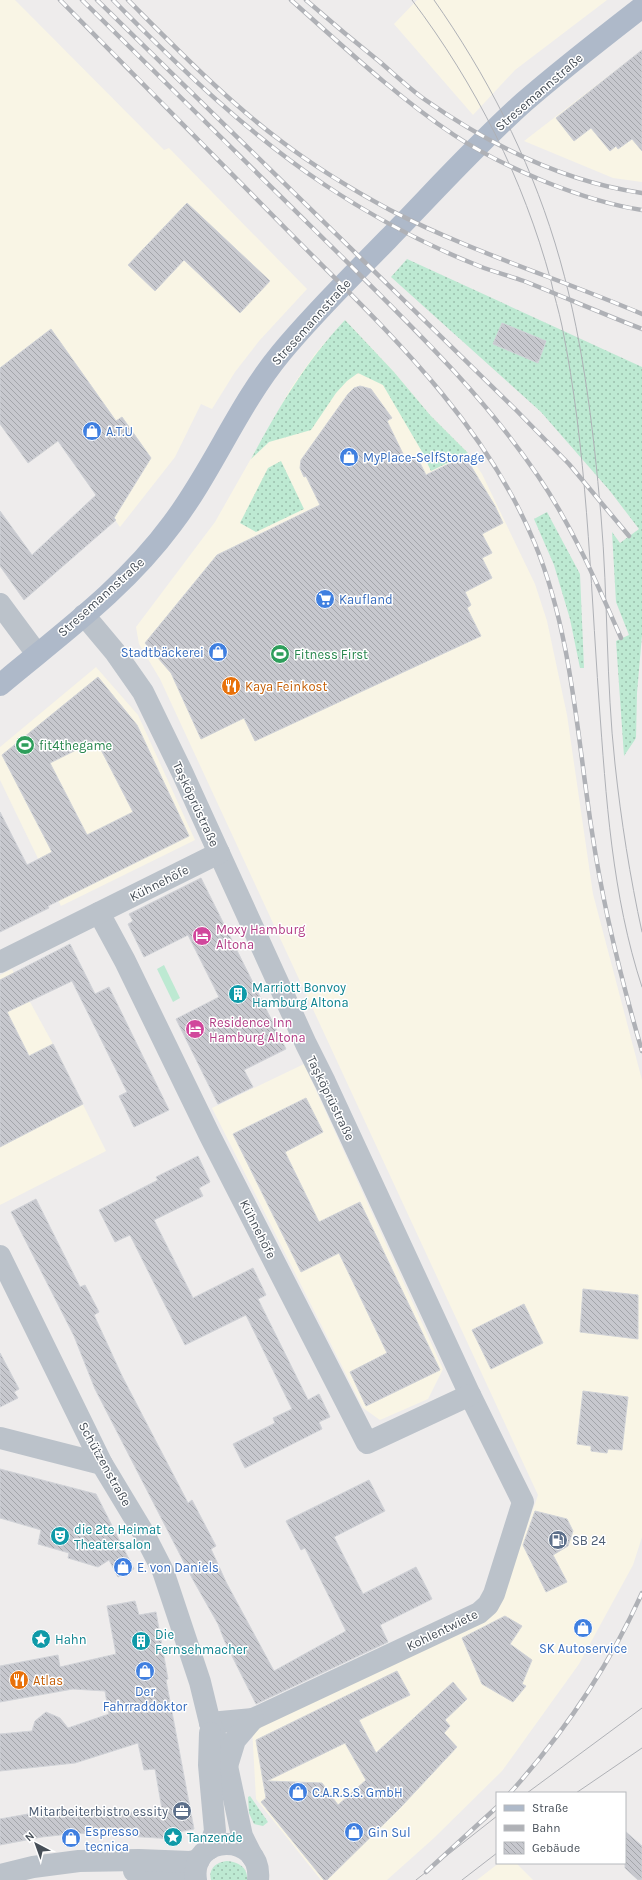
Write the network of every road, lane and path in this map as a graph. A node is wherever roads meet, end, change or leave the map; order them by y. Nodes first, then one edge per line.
1 (642, 7) edge
2 (0, 604) edge
3 (84, 615) junction
4 (37, 654) junction
5 (0, 684) edge
6 (219, 853) junction
7 (99, 913) junction
8 (0, 962) edge
9 (0, 1256) edge
10 (470, 1395) junction
11 (0, 1438) edge
12 (102, 1464) junction
13 (253, 1719) junction
14 (210, 1723) junction
15 (227, 1766) junction
16 (102, 1861) junction
17 (201, 1863) edge
18 (261, 1871) edge
19 (0, 1875) edge
20 (183, 1880) edge

1 - 3 main road, Stresemannstraße
2 - 4 street
3 - 4 main road, Stresemannstraße
3 - 6 street, Taşköprüstraße
4 - 5 main road, Stresemannstraße
6 - 7 street, Kühnehöfe
6 - 10 street, Taşköprüstraße
7 - 8 street, Kühnehöfe
7 - 10 street, Kühnehöfe
9 - 12 street, Schützenstraße
10 - 13 street, Kohlentwiete
11 - 12 street
12 - 14 street, Schützenstraße
13 - 14 street, Kohlentwiete
13 - 15 street, Kohlentwiete
14 - 15 street, Schützenstraße
14 - 17 street, Schützenstraße
15 - 18 street, Schützenstraße
16 - 17 street
16 - 19 street
16 - 20 street
17 - 18 street

